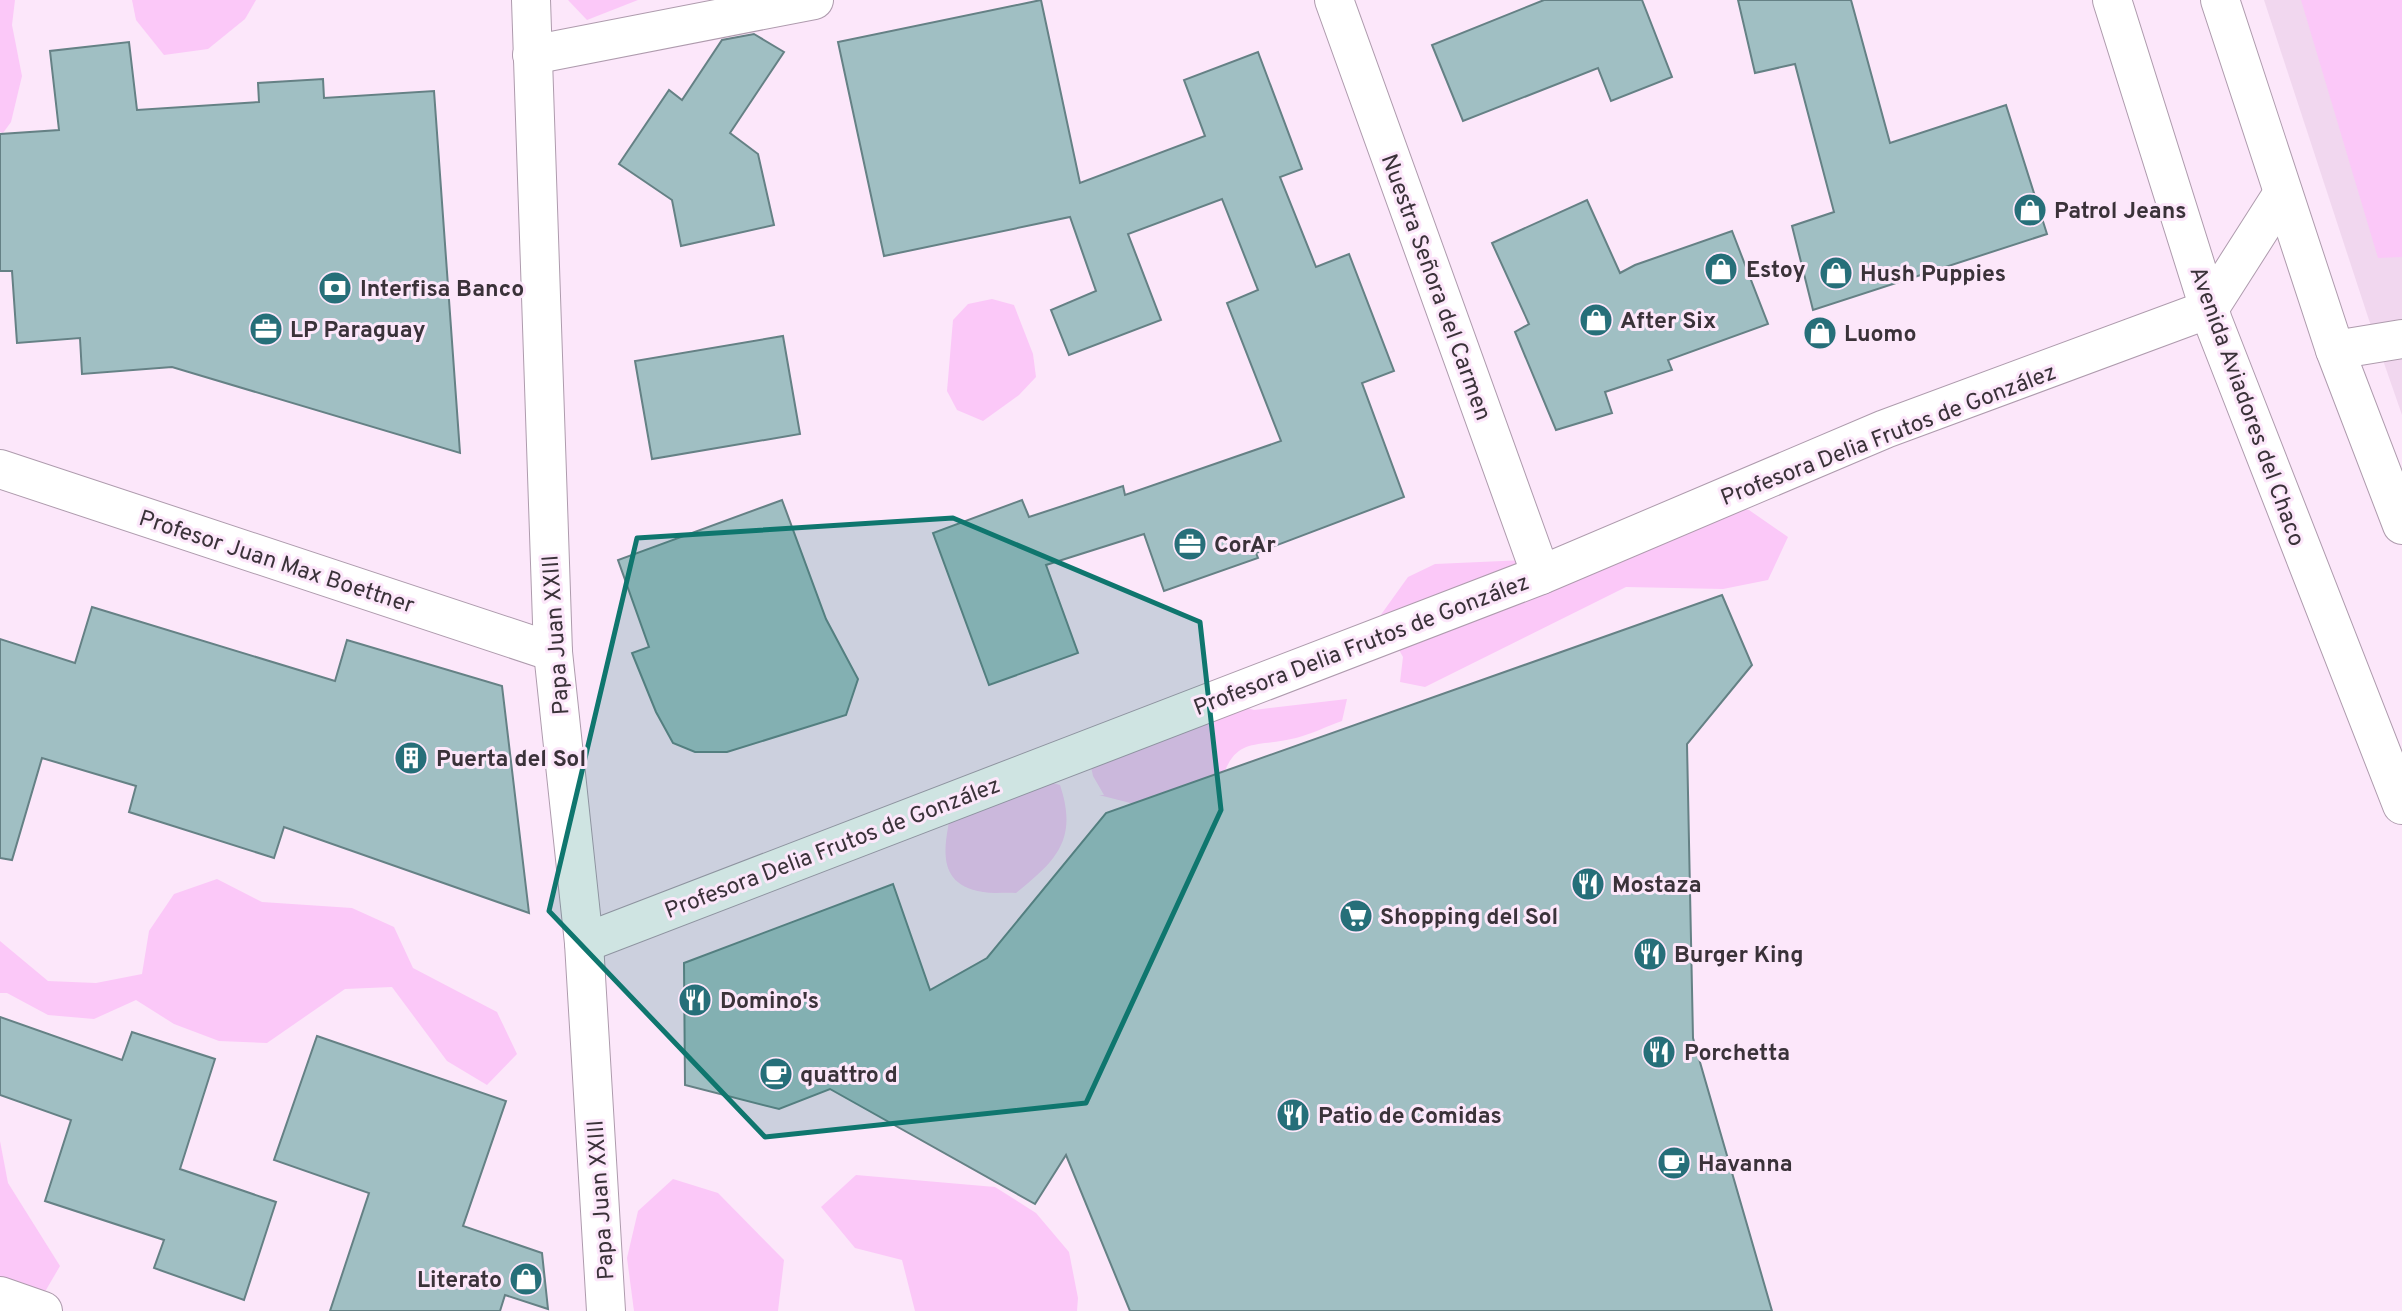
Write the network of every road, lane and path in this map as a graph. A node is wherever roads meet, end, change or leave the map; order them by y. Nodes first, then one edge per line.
1 (531, 0) edge
2 (814, 0) edge
3 (1334, 0) edge
4 (2112, 0) edge
5 (2220, 0) edge
6 (532, 55) junction
7 (2283, 193) junction
8 (2209, 309) junction
9 (2402, 339) edge
10 (2335, 349) junction
11 (0, 469) edge
12 (2402, 525) edge
13 (1541, 575) junction
14 (553, 653) junction
15 (2402, 805) edge
16 (584, 943) junction
17 (0, 1296) edge
18 (43, 1311) edge
19 (606, 1311) edge

1 - 6 main road, Papa Juan XXIII
2 - 6 main road
3 - 13 main road, Nuestra Señora del Carmen
4 - 8 main road, Avenida Aviadores del Chaco
5 - 7 main road
6 - 14 main road, Papa Juan XXIII
7 - 8 main road
7 - 10 main road
8 - 13 main road, Profesora Delia Frutos de González
8 - 15 main road, Avenida Aviadores del Chaco
9 - 10 main road
10 - 12 main road
11 - 14 main road, Profesor Juan Max Boettner
13 - 16 main road, Profesora Delia Frutos de González
14 - 16 main road, Papa Juan XXIII
16 - 19 main road, Papa Juan XXIII
17 - 18 main road

